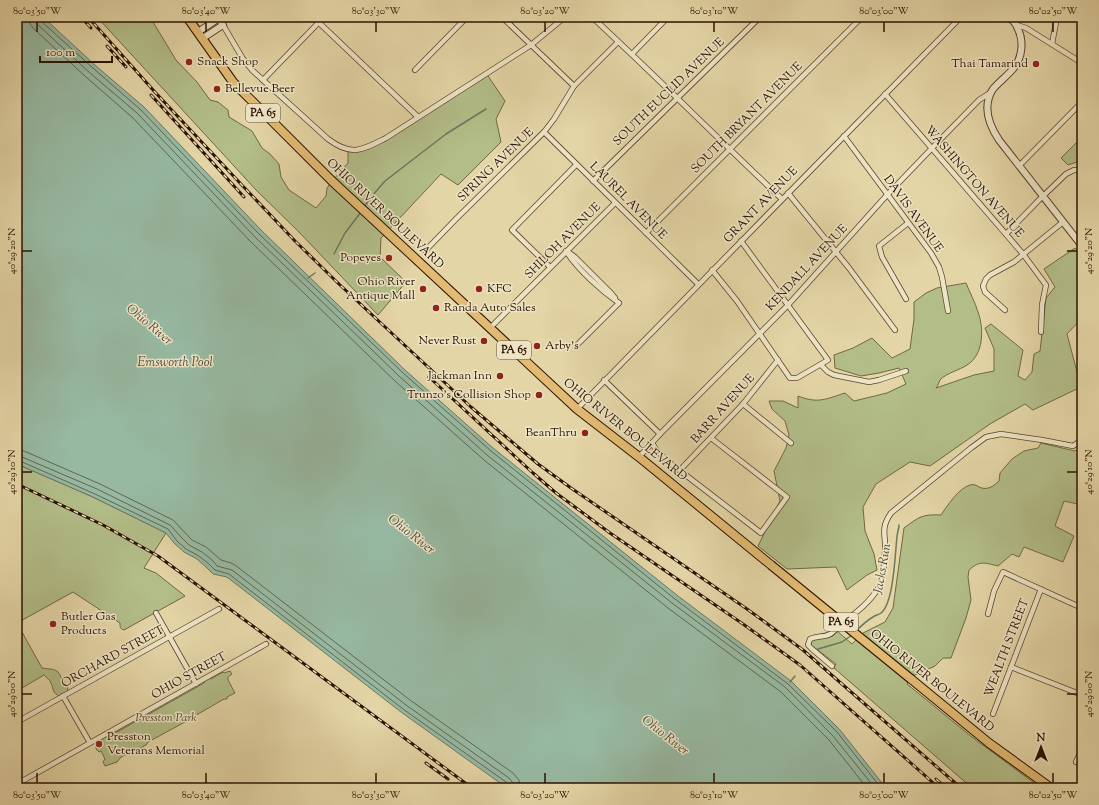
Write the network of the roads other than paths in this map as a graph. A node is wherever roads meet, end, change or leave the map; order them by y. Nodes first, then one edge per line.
1 (187, 17) edge
2 (219, 17) edge
3 (312, 17) edge
4 (324, 17) edge
5 (467, 17) edge
6 (502, 17) edge
7 (565, 17) edge
8 (592, 17) edge
9 (668, 17) edge
10 (760, 17) edge
11 (862, 17) edge
12 (961, 17) edge
13 (1009, 17) edge
14 (1057, 17) edge
15 (318, 23) junction
16 (224, 25) junction
17 (1017, 25) junction
18 (200, 35) junction
19 (618, 42) junction
20 (1052, 44) junction
21 (531, 45) junction
22 (632, 54) junction
23 (1082, 64) edge
24 (415, 70) dead end
25 (263, 80) junction
26 (574, 86) junction
27 (990, 93) junction
28 (885, 94) junction
29 (677, 98) junction
30 (1082, 102) edge
31 (418, 117) junction
32 (544, 132) junction
33 (844, 136) junction
34 (932, 148) junction
35 (729, 150) junction
36 (576, 165) junction
37 (1019, 166) junction
38 (1082, 172) edge
39 (593, 181) junction
40 (788, 193) junction
41 (888, 195) junction
42 (1043, 196) junction
43 (782, 199) junction
44 (615, 202) junction
45 (1063, 222) junction
46 (908, 223) junction
47 (646, 233) junction
48 (1006, 234) junction
49 (741, 241) junction
50 (1082, 246) edge
51 (425, 251) dead end
52 (566, 252) junction
53 (836, 252) junction
54 (1023, 254) junction
55 (550, 267) junction
56 (712, 270) junction
57 (698, 284) junction
58 (906, 299) dead end
59 (788, 305) junction
60 (1005, 310) dead end
61 (948, 311) dead end
62 (490, 328) junction
63 (895, 330) dead end
64 (1041, 332) dead end
65 (759, 333) junction
66 (578, 344) dead end
67 (778, 360) junction
68 (821, 365) junction
69 (906, 371) dead end
70 (604, 380) junction
71 (743, 404) junction
72 (577, 408) junction
73 (660, 434) junction
74 (711, 438) junction
75 (1082, 440) edge
76 (652, 443) junction
77 (791, 443) dead end
78 (639, 457) junction
79 (680, 470) junction
80 (1041, 589) junction
81 (1082, 608) edge
82 (218, 609) dead end
83 (156, 613) dead end
84 (988, 614) dead end
85 (169, 637) junction
86 (266, 644) dead end
87 (832, 666) dead end
88 (1010, 667) junction
89 (196, 684) junction
90 (1082, 695) edge
91 (63, 696) junction
92 (993, 714) dead end
93 (17, 722) edge
94 (90, 744) junction
95 (1082, 749) edge
96 (1076, 762) dead end
97 (17, 784) edge
98 (1051, 788) edge

1 - 18 highway, OHIO RIVER BOULEVARD / PA 65
2 - 16 street
2 - 18 street
3 - 15 street
4 - 15 street
5 - 24 street
6 - 21 street
7 - 21 street
8 - 19 street
9 - 22 street
10 - 29 street, SOUTH EUCLID AVENUE
11 - 35 street, SOUTH BRYANT AVENUE
12 - 28 street, GRANT AVENUE
13 - 17 street
14 - 20 street
15 - 25 street
15 - 31 street
16 - 18 street
16 - 25 street
17 - 20 street
17 - 27 street
18 - 62 highway, OHIO RIVER BOULEVARD / PA 65
19 - 22 street
19 - 26 street, SPRING AVENUE
20 - 23 street
21 - 26 street
21 - 31 street
22 - 29 street
25 - 31 street
26 - 32 street, SPRING AVENUE
27 - 34 street, KENDALL AVENUE
27 - 37 street
28 - 33 street, GRANT AVENUE
28 - 34 street, WASHINGTON AVENUE
29 - 35 street
29 - 39 street, SOUTH EUCLID AVENUE
30 - 37 street
32 - 36 street, LAUREL AVENUE
32 - 51 street, SPRING AVENUE
33 - 40 street, GRANT AVENUE
33 - 41 street, DAVIS AVENUE
34 - 41 street, KENDALL AVENUE
34 - 48 street, WASHINGTON AVENUE
35 - 43 street
35 - 47 street, SOUTH BRYANT AVENUE
36 - 39 street, LAUREL AVENUE
36 - 55 street
37 - 42 street
38 - 42 street
39 - 44 street, LAUREL AVENUE
40 - 43 street, GRANT AVENUE
40 - 53 street
41 - 46 street, DAVIS AVENUE
41 - 53 street, KENDALL AVENUE
42 - 45 street
42 - 48 street
43 - 49 street, GRANT AVENUE
44 - 47 street, LAUREL AVENUE
44 - 52 street, SHILOH AVENUE
45 - 50 street
45 - 54 street
46 - 58 street
46 - 61 street, DAVIS AVENUE
47 - 57 street, LAUREL AVENUE
48 - 54 street, WASHINGTON AVENUE
49 - 56 street, GRANT AVENUE
49 - 59 street
52 - 55 street, SHILOH AVENUE
52 - 66 street
53 - 59 street, KENDALL AVENUE
53 - 63 street
54 - 60 street
54 - 64 street, WASHINGTON AVENUE
55 - 62 street, SHILOH AVENUE
56 - 57 street, GRANT AVENUE
56 - 65 street
57 - 70 street, GRANT AVENUE
59 - 65 street, KENDALL AVENUE
59 - 68 street
62 - 72 highway, OHIO RIVER BOULEVARD / PA 65
65 - 67 street
65 - 73 street, KENDALL AVENUE
67 - 68 street
67 - 71 street, BARR AVENUE
68 - 69 street
70 - 72 street, GRANT AVENUE
70 - 73 street
71 - 74 street, BARR AVENUE
71 - 77 street
72 - 78 highway, OHIO RIVER BOULEVARD / PA 65
73 - 76 street, KENDALL AVENUE
74 - 79 street, BARR AVENUE
74 - 79 street
75 - 87 street
76 - 78 street, KENDALL AVENUE
76 - 79 street
78 - 98 highway, OHIO RIVER BOULEVARD / PA 65, bridge
80 - 81 street
80 - 84 street
80 - 88 street, WEALTH STREET
82 - 85 street, ORCHARD STREET
83 - 85 street
85 - 89 street
85 - 91 street, ORCHARD STREET
86 - 89 street, OHIO STREET
88 - 90 street
88 - 92 street, WEALTH STREET
89 - 94 street, OHIO STREET
91 - 93 street, ORCHARD STREET
91 - 94 street
94 - 97 street, OHIO STREET
95 - 96 street

